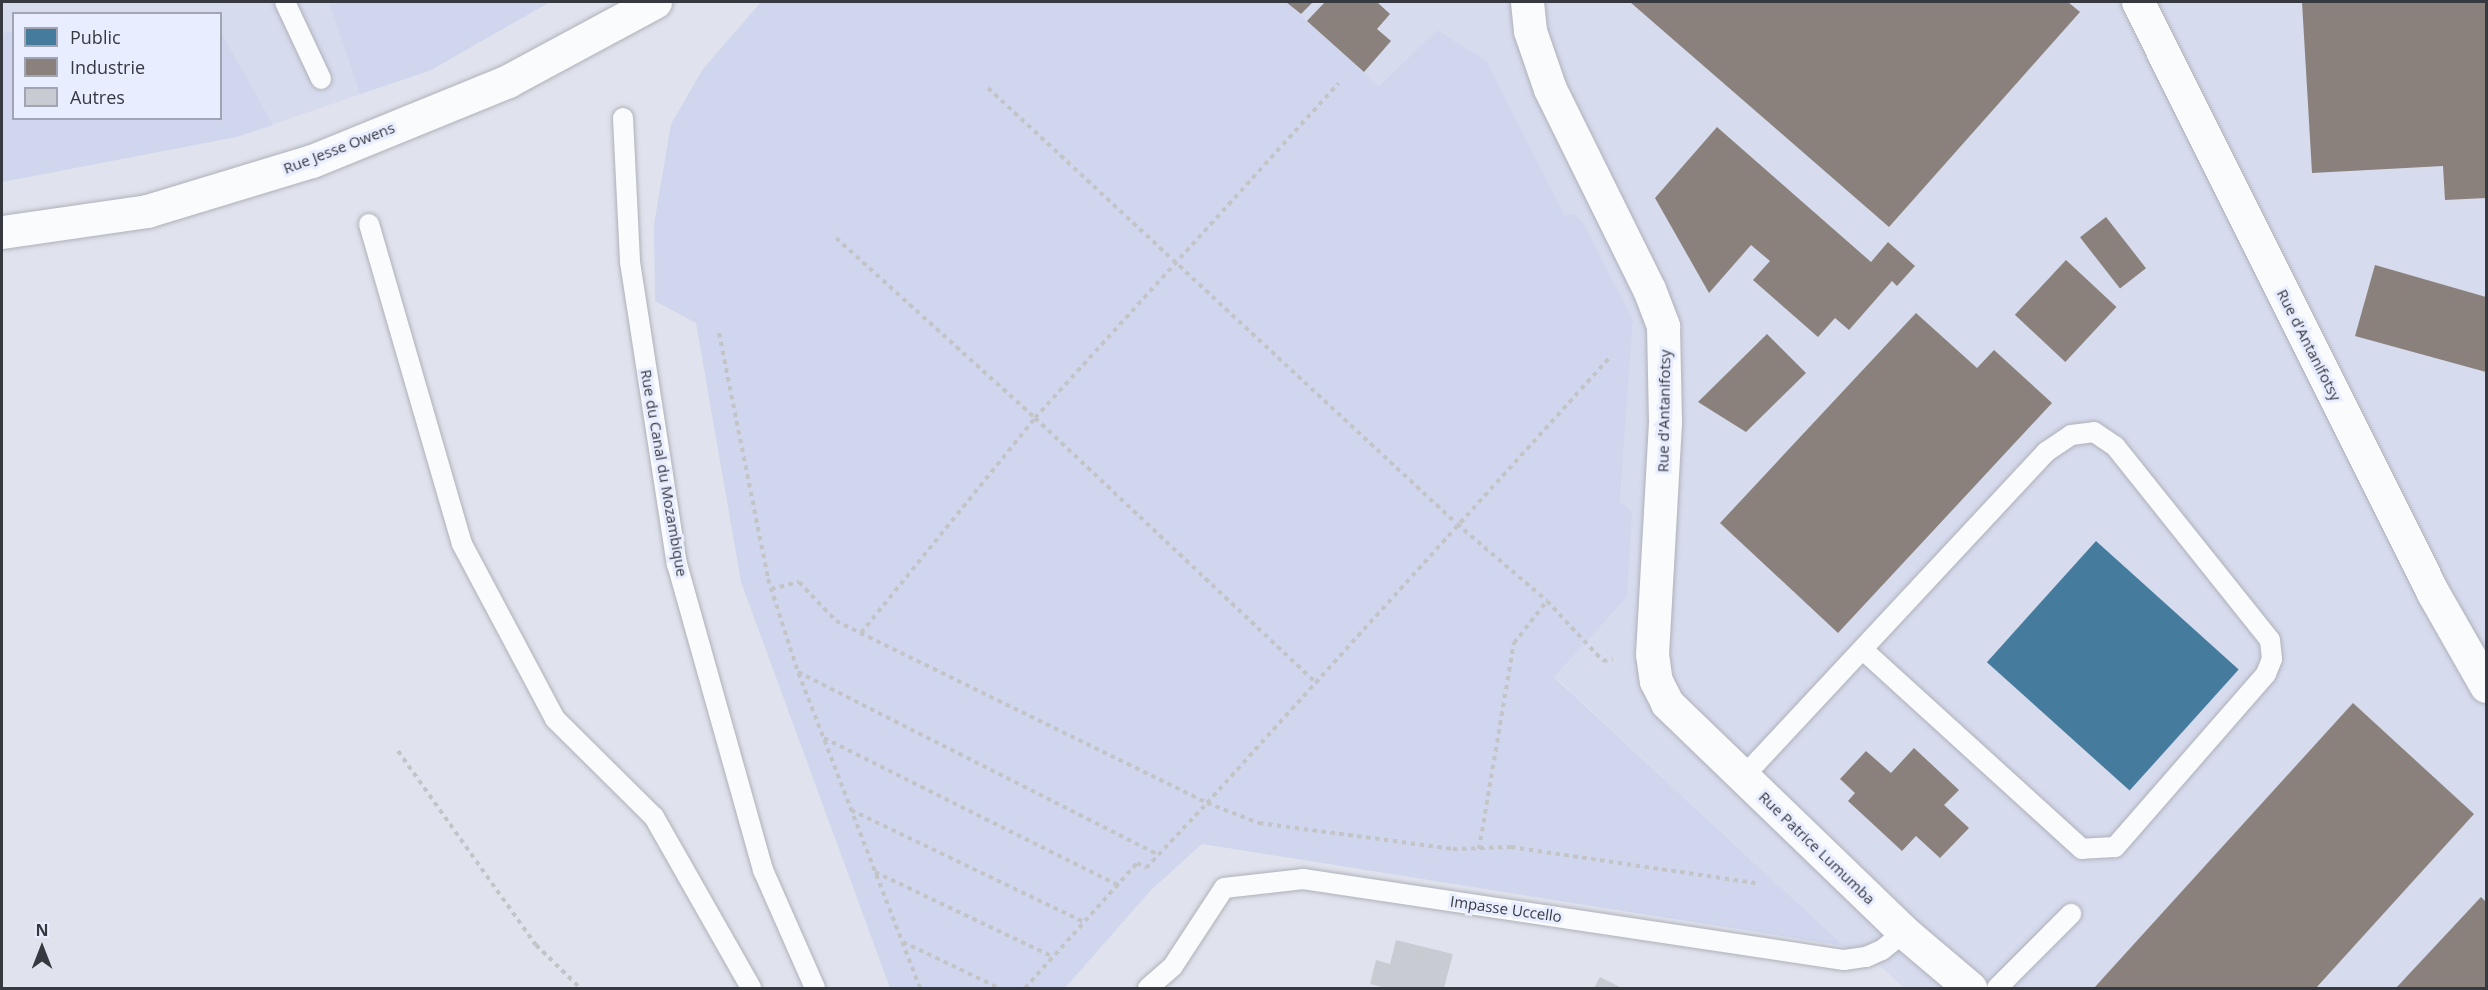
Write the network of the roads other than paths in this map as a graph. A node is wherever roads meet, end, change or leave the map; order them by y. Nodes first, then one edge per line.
1 (285, 2) edge
2 (655, 2) edge
3 (1527, 2) edge
4 (2138, 2) edge
5 (321, 79) dead end
6 (622, 118) dead end
7 (369, 224) dead end
8 (2, 232) edge
9 (1863, 650) junction
10 (2487, 686) edge
11 (1667, 703) joint
12 (1743, 777) junction
13 (2071, 914) dead end
14 (1904, 932) junction
15 (751, 988) edge
16 (815, 988) edge
17 (1148, 988) edge
18 (1970, 988) edge
19 (1997, 988) edge

1 - 5 lane
2 - 8 street, Rue Jesse Owens
3 - 11 street, Rue d'Antanifotsy
4 - 10 street, Rue d'Antanifotsy
6 - 16 lane, Rue du Canal du Mozambique
7 - 15 lane
9 - 9 lane
9 - 12 lane
11 - 12 street, Rue Patrice Lumumba
12 - 14 street, Rue Patrice Lumumba
13 - 19 lane
14 - 17 lane, Impasse Uccello
14 - 18 street, Rue Patrice Lumumba

